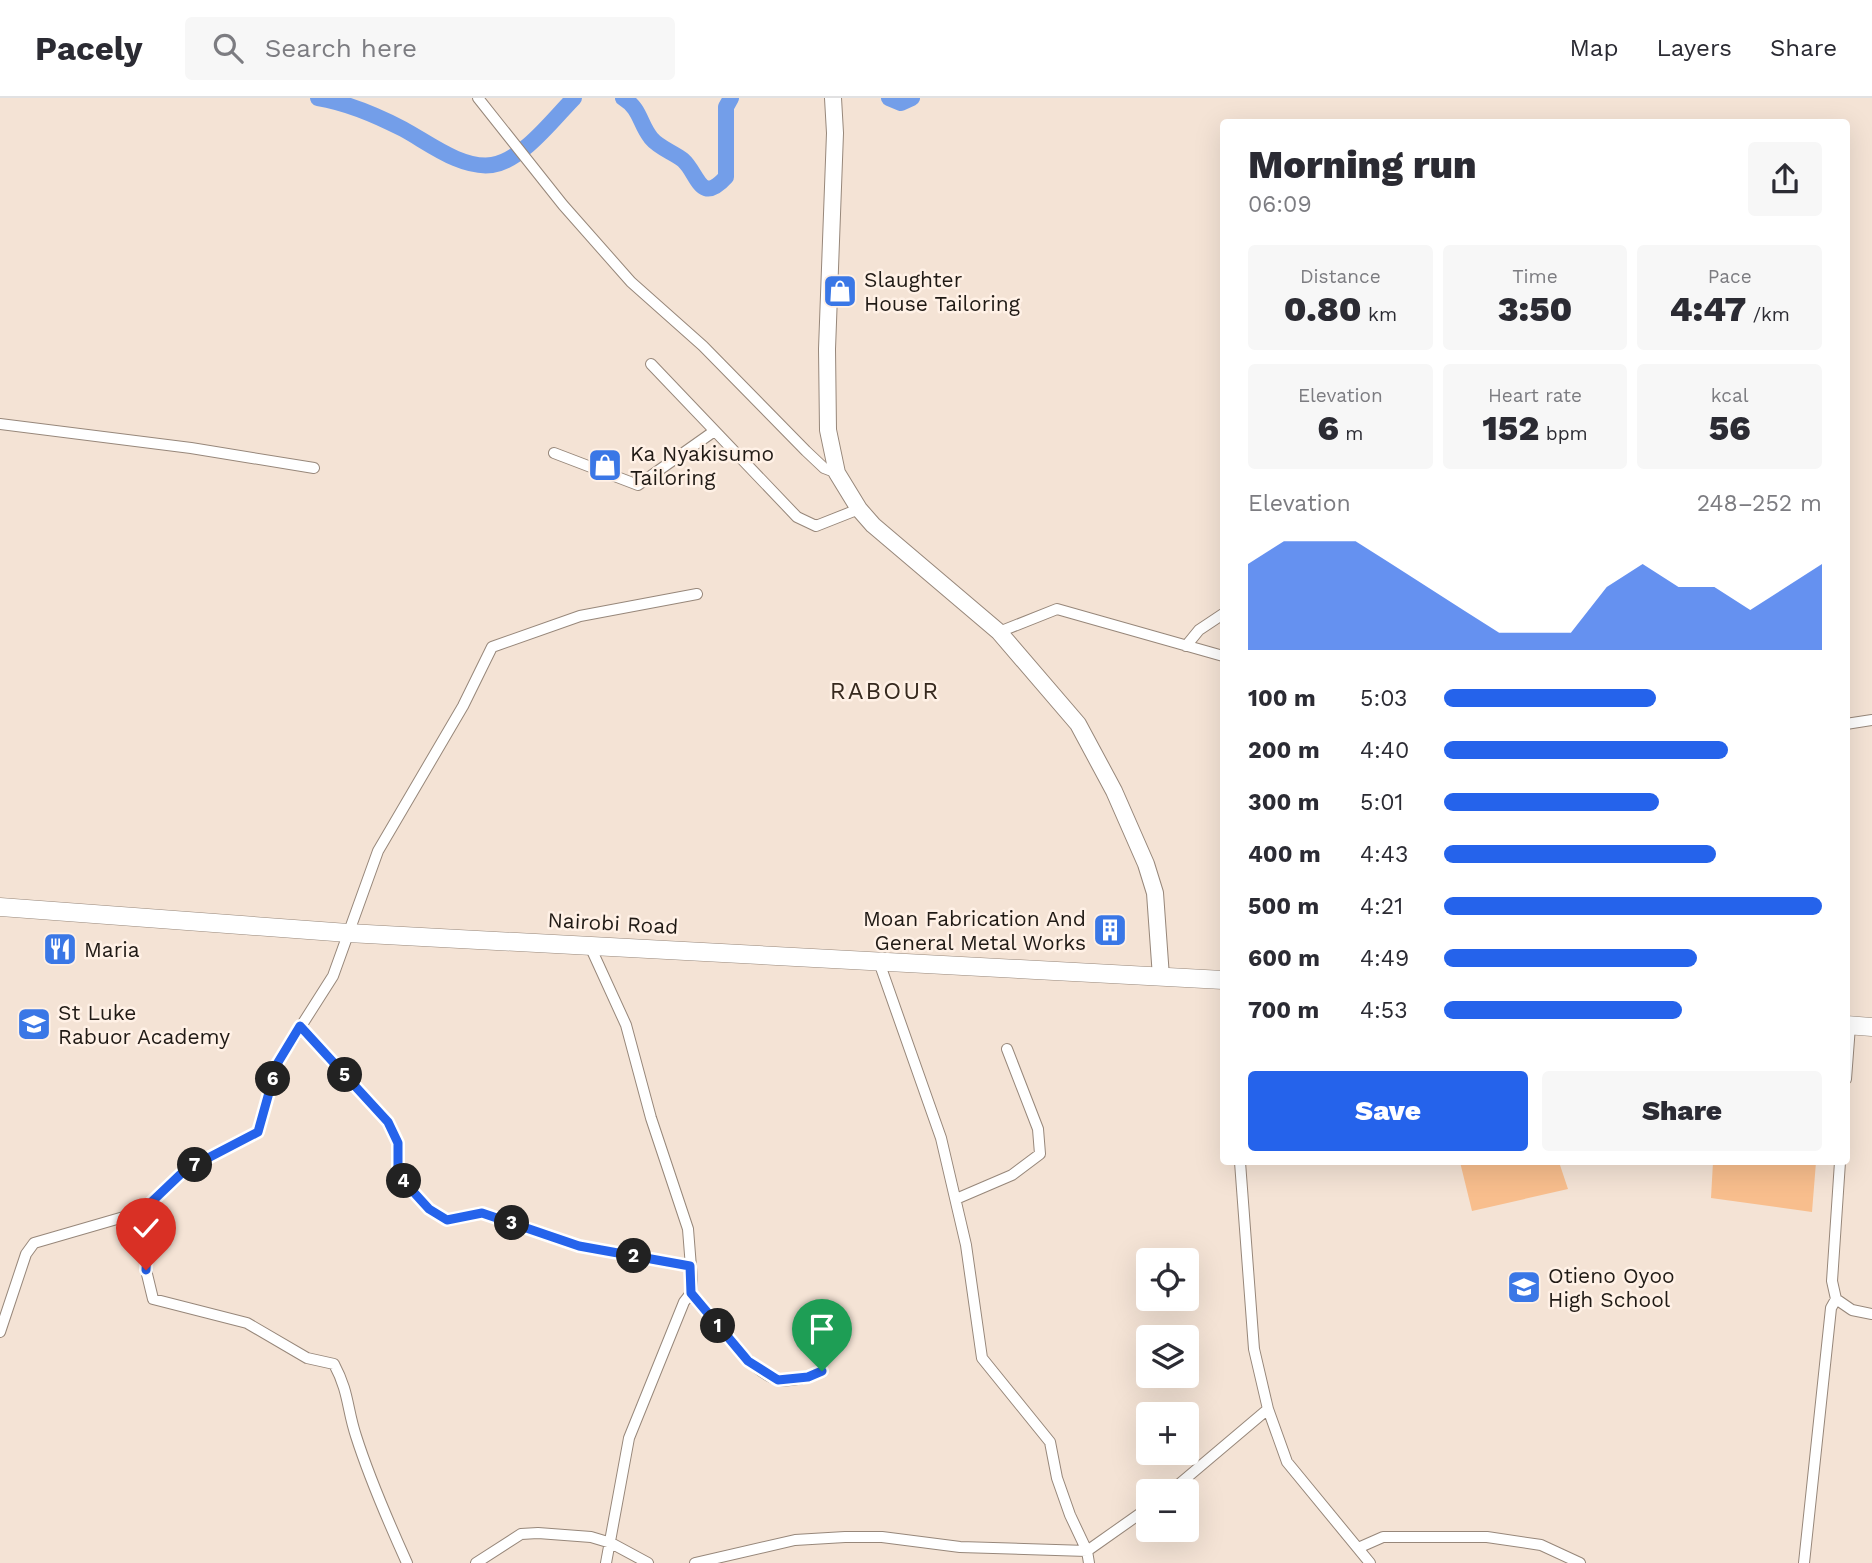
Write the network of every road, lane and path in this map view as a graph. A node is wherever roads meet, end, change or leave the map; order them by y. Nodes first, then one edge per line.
1 (478, 98) edge
2 (832, 98) edge
3 (650, 364) dead end
4 (0, 424) edge
5 (713, 432) junction
6 (554, 453) dead end
7 (314, 468) dead end
8 (837, 473) junction
9 (859, 509) junction
10 (697, 594) dead end
11 (1220, 616) edge
12 (999, 632) junction
13 (1186, 646) junction
14 (1220, 655) edge
15 (1872, 720) edge
16 (1850, 723) edge
17 (0, 907) edge
18 (348, 933) junction
19 (589, 943) junction
20 (879, 962) junction
21 (1161, 977) junction
22 (1220, 980) edge
23 (300, 1026) junction
24 (1850, 1026) edge
25 (1872, 1027) edge
26 (1007, 1049) dead end
27 (1240, 1165) edge
28 (1840, 1165) edge
29 (956, 1199) junction
30 (141, 1212) junction
31 (690, 1266) junction
32 (691, 1293) junction
33 (1836, 1299) junction
34 (1872, 1314) edge
35 (0, 1332) edge
36 (822, 1371) dead end
37 (1268, 1409) junction
38 (1185, 1479) edge
39 (1136, 1518) edge
40 (611, 1543) junction
41 (1358, 1548) junction
42 (1088, 1557) edge
43 (407, 1563) edge
44 (476, 1563) edge
45 (606, 1563) edge
46 (648, 1563) edge
47 (698, 1563) edge
48 (1370, 1563) edge
49 (1580, 1563) edge
50 (1804, 1563) edge

1 - 8 street
2 - 8 main road
3 - 5 street
4 - 7 street
5 - 6 street
5 - 9 street
8 - 9 main road
9 - 12 main road
10 - 18 street
11 - 13 street
12 - 13 street
12 - 21 main road
13 - 14 street
15 - 16 street
17 - 18 highway, Nairobi Road
18 - 19 highway, Nairobi Road
18 - 23 street
19 - 20 highway, Nairobi Road
19 - 31 street
20 - 21 highway, Nairobi Road
20 - 29 street
21 - 22 highway, Nairobi Road
23 - 30 street
23 - 31 street
24 - 25 highway
26 - 29 street
27 - 37 street
28 - 33 street
29 - 42 street
30 - 35 street
30 - 43 street
31 - 32 street
32 - 36 street
32 - 40 street
33 - 34 street
33 - 50 street
37 - 38 street
37 - 41 street
39 - 42 street
40 - 44 street
40 - 45 street
40 - 46 street
41 - 48 street
41 - 49 street
42 - 47 street

